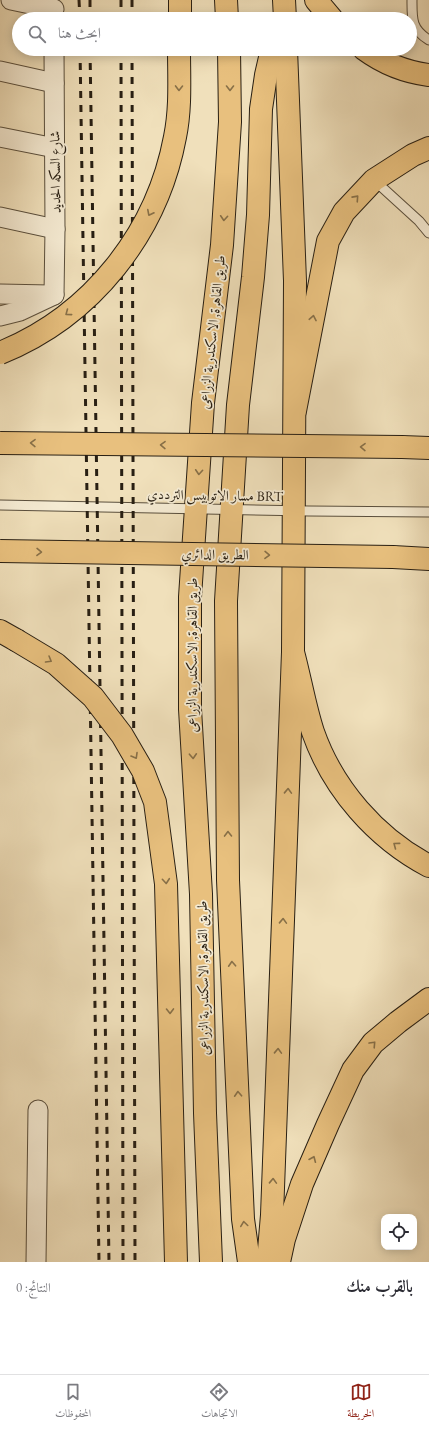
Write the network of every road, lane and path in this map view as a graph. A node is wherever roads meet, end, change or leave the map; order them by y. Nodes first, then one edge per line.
1 (11, 0) edge
2 (180, 0) edge
3 (226, 0) edge
4 (316, 0) edge
5 (412, 0) edge
6 (54, 9) edge
7 (180, 12) edge
8 (227, 12) edge
9 (326, 12) edge
10 (412, 12) edge
11 (417, 30) edge
12 (429, 40) edge
13 (54, 56) edge
14 (179, 56) edge
15 (229, 56) edge
16 (270, 56) edge
17 (286, 56) edge
18 (374, 56) edge
19 (0, 71) edge
20 (429, 75) edge
21 (54, 83) junction
22 (0, 137) edge
23 (55, 148) junction
24 (429, 148) edge
25 (374, 180) junction
26 (0, 217) edge
27 (55, 229) junction
28 (429, 233) edge
29 (0, 294) edge
30 (54, 296) junction
31 (0, 316) edge
32 (0, 353) edge
33 (295, 412) junction
34 (0, 443) edge
35 (429, 448) edge
36 (0, 505) edge
37 (429, 512) edge
38 (0, 551) edge
39 (429, 559) edge
40 (8, 636) edge
41 (293, 652) junction
42 (429, 866) edge
43 (429, 999) edge
44 (38, 1110) dead end
45 (36, 1262) edge
46 (176, 1262) edge
47 (211, 1262) edge
48 (249, 1262) edge
49 (268, 1262) edge
50 (279, 1262) edge

1 - 6 street
2 - 7 highway
3 - 8 highway
4 - 9 highway
5 - 10 lane
11 - 12 lane
13 - 21 street, شارع السكه الحديد
14 -> 32 highway, bridge
15 -> 47 highway, طريق القاهرة, الاسكندرية الزراعى
48 -> 16 highway
17 - 33 highway
18 - 20 highway
19 - 21 street
21 - 23 street, شارع السكه الحديد
22 - 23 street
23 - 27 street, شارع السكه الحديد
24 - 25 highway
25 - 28 lane
33 -> 25 highway
26 - 27 street
27 - 30 street, شارع السكه الحديد
29 - 30 street
30 - 31 street
33 - 41 highway
35 -> 34 highway, bridge
36 - 37 lane, مسار الاتوبيس الترددي BRT
38 -> 39 highway, الطريق الدائري, bridge
40 -> 46 highway, bridge
42 -> 41 highway
49 -> 41 highway
50 -> 43 highway
44 - 45 street

